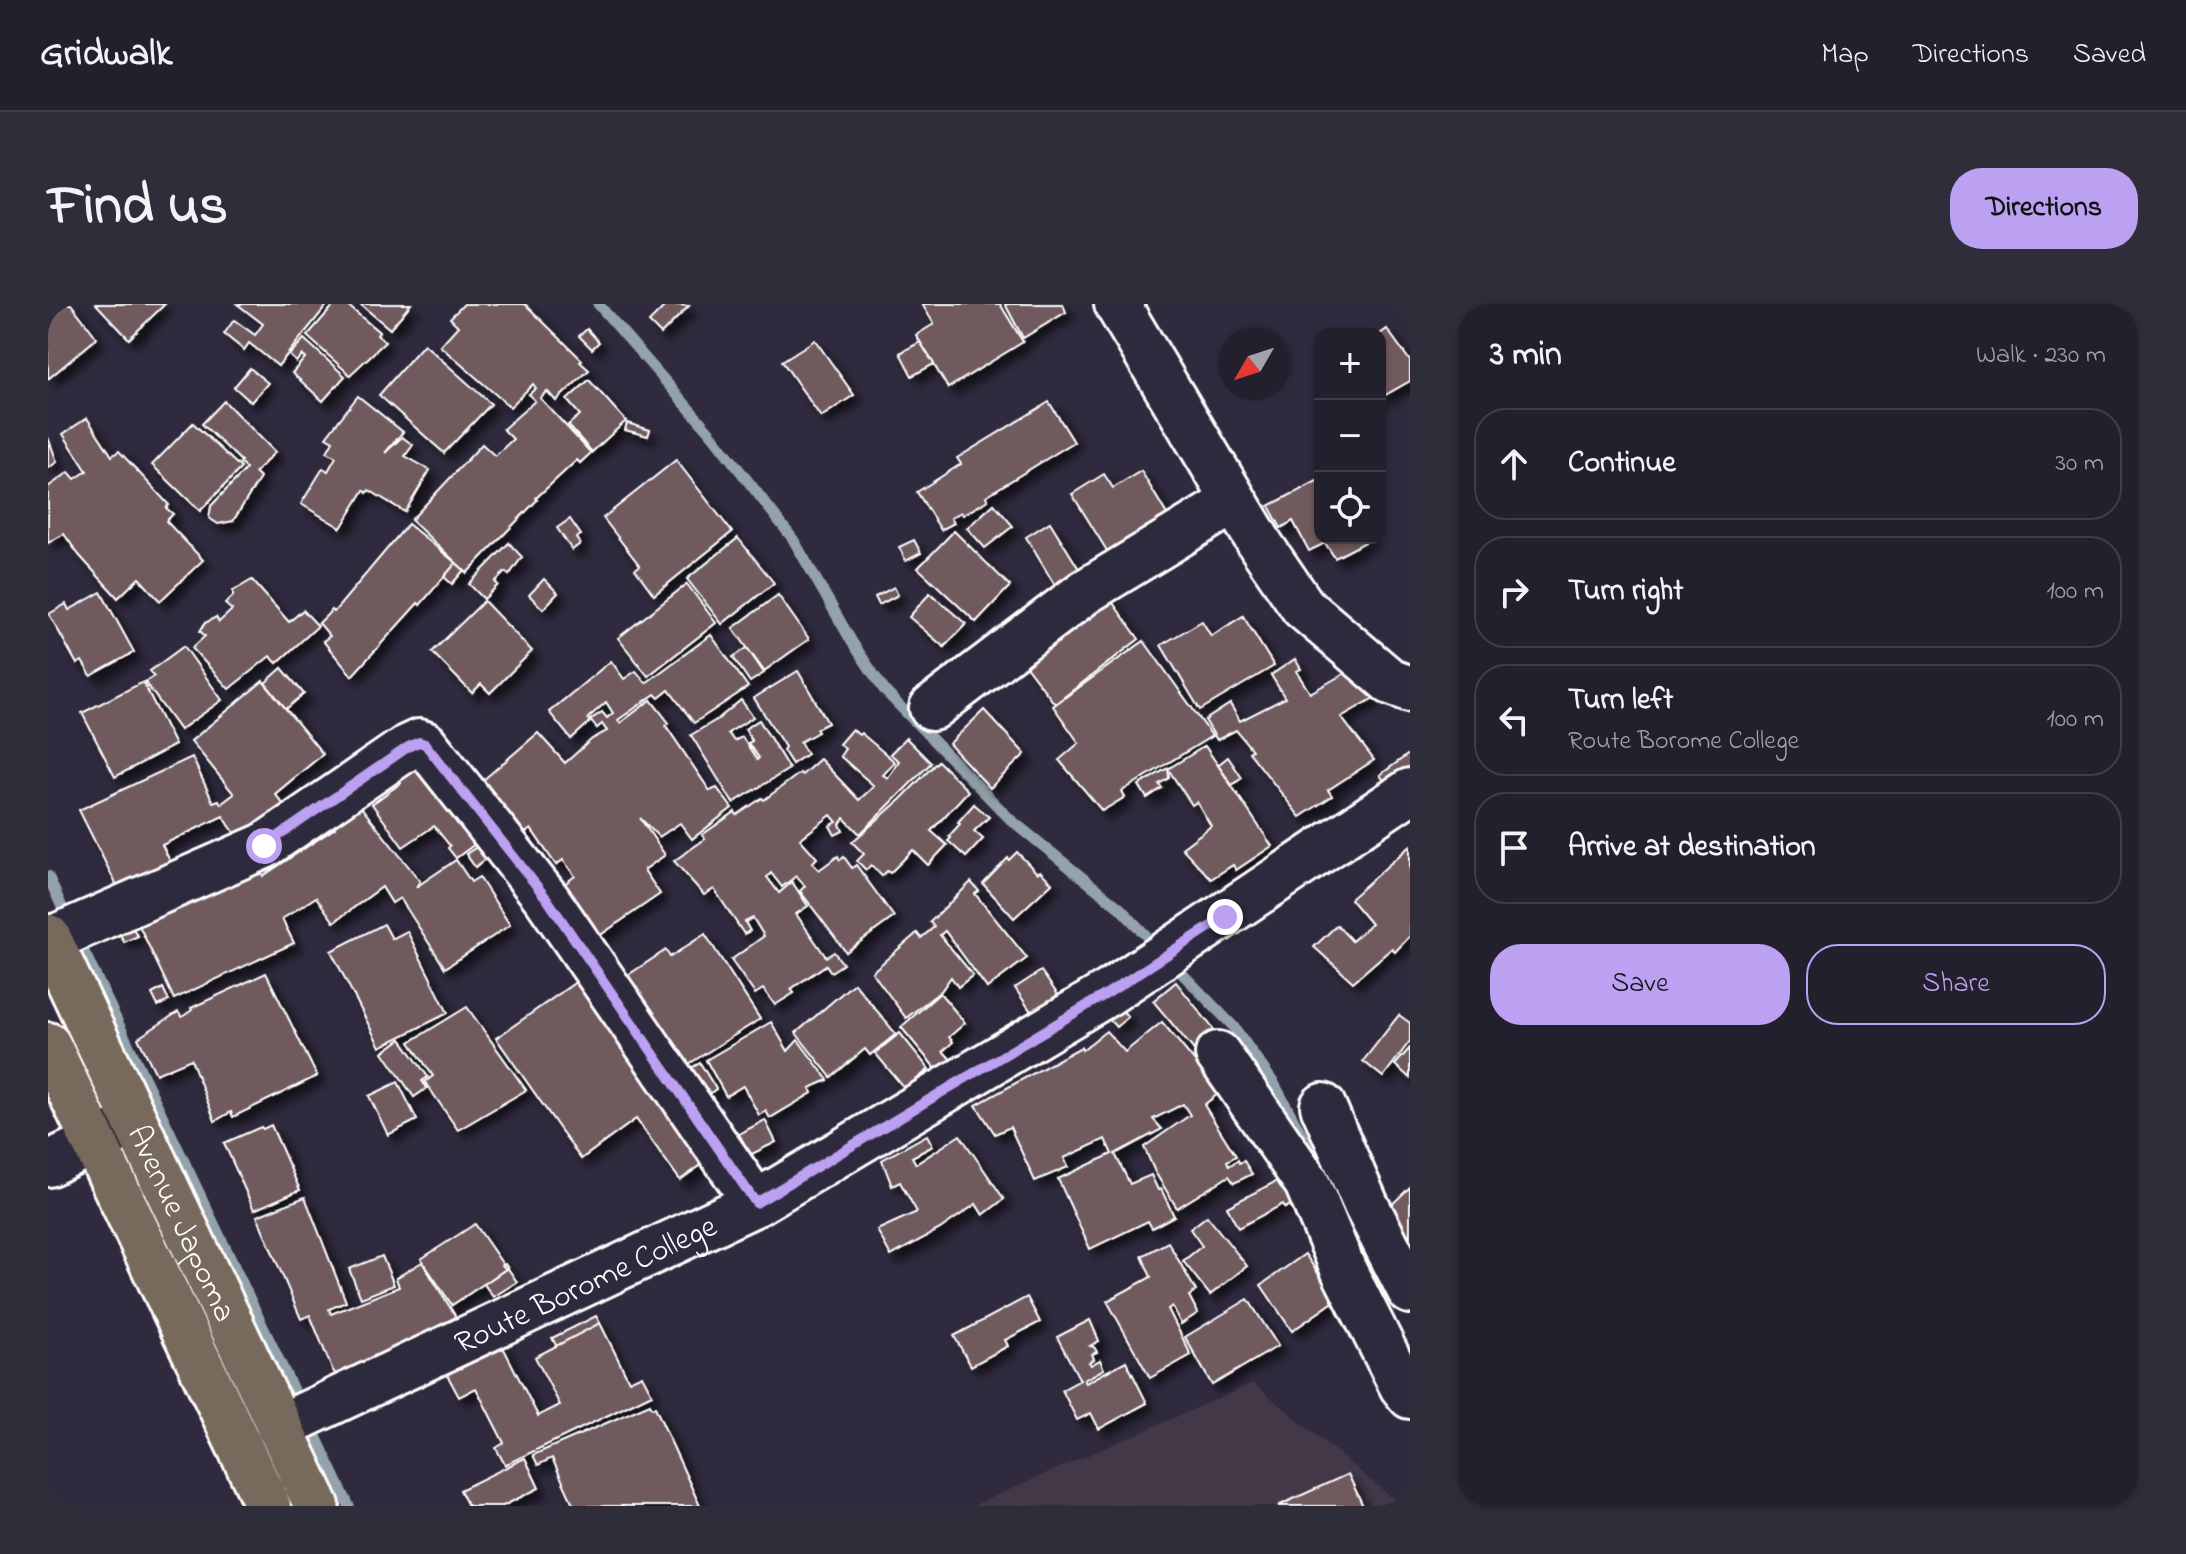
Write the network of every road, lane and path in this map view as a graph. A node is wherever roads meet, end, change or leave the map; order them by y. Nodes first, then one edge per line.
1 (1117, 304) edge
2 (1234, 501) junction
3 (1410, 689) edge
4 (932, 708) dead end
5 (1410, 791) edge
6 (49, 939) edge
7 (48, 1045) edge
8 (1218, 1054) dead end
9 (1323, 1106) dead end
10 (135, 1121) junction
11 (94, 1142) junction
12 (48, 1164) edge
13 (756, 1203) junction
14 (1410, 1291) edge
15 (1410, 1396) edge
16 (279, 1427) junction
17 (268, 1506) edge
18 (317, 1506) edge

1 - 2 street
2 - 3 street
2 - 4 street
5 - 13 street, Route Borome College
6 - 10 main road, Avenue Japoma
6 - 13 street
7 - 11 main road, Avenue Japoma
8 - 15 street
9 - 14 street
10 - 11 street
10 - 16 main road, Avenue Japoma
11 - 12 street
11 - 17 main road, Avenue Japoma
13 - 16 street, Route Borome College
16 - 18 main road, Avenue Japoma

